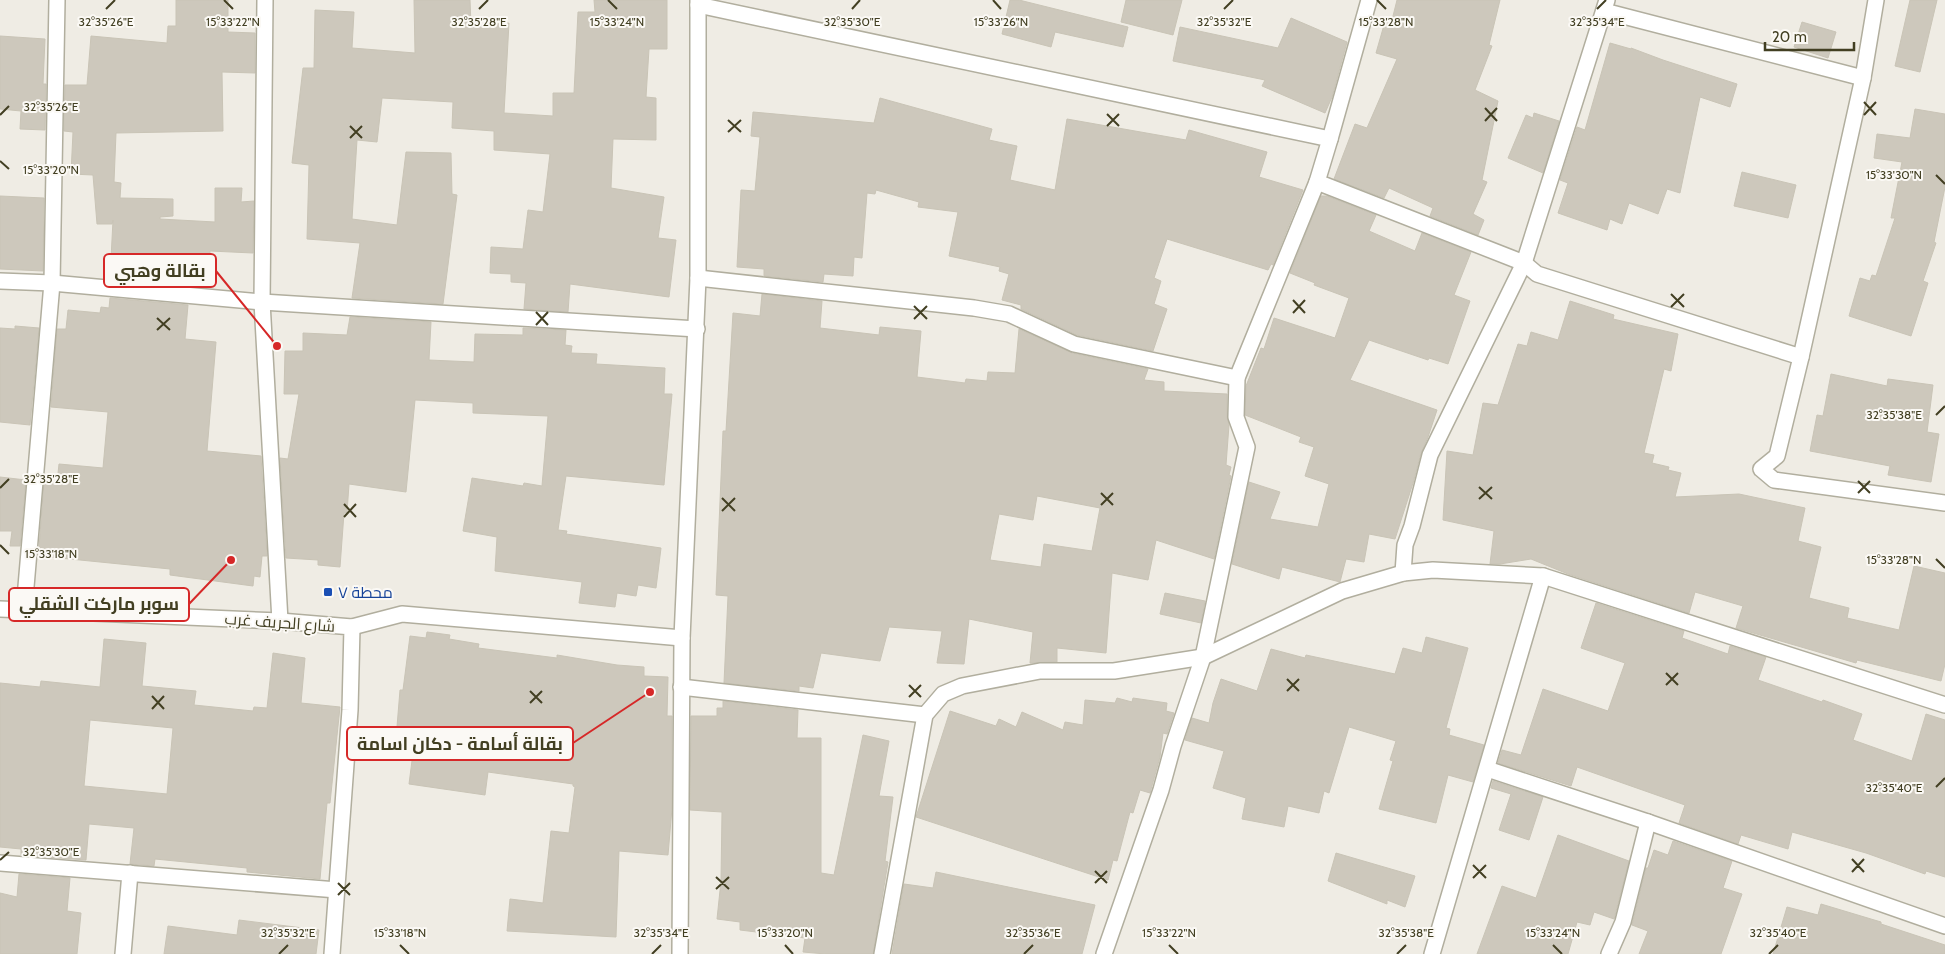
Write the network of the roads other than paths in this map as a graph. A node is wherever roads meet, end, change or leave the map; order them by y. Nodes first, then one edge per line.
1 (57, 0) edge
2 (265, 0) edge
3 (1369, 0) edge
4 (1876, 0) edge
5 (698, 2) edge
6 (1606, 5) edge
7 (1863, 78) junction
8 (1330, 139) junction
9 (1317, 182) junction
10 (1524, 263) junction
11 (698, 278) junction
12 (0, 281) edge
13 (52, 282) junction
14 (262, 302) junction
15 (697, 329) junction
16 (1801, 358) junction
17 (1237, 378) junction
18 (1945, 503) edge
19 (1403, 573) junction
20 (1542, 576) junction
21 (0, 609) edge
22 (24, 610) junction
23 (280, 620) junction
24 (352, 627) junction
25 (682, 638) junction
26 (1203, 657) junction
27 (681, 687) junction
28 (1945, 706) edge
29 (925, 715) junction
30 (1487, 769) junction
31 (1648, 822) junction
32 (0, 863) edge
33 (130, 873) junction
34 (337, 890) junction
35 (1945, 926) edge
36 (123, 954) edge
37 (332, 954) edge
38 (680, 954) edge
39 (882, 954) edge
40 (1104, 954) edge
41 (1432, 954) edge
42 (1609, 954) edge

1 - 13 street
2 - 14 street
3 - 8 street
4 - 7 street
5 - 8 street
5 - 11 street
6 - 7 street
6 - 10 street
7 - 16 street
8 - 9 street
9 - 10 street
9 - 17 street
10 - 16 street
10 - 19 street
11 - 15 street
11 - 17 street
12 - 13 street
13 - 14 street
13 - 22 street
14 - 15 street
14 - 23 street
15 - 25 street
16 - 18 street
17 - 26 street
19 - 20 street
19 - 26 street
20 - 28 street
20 - 30 street
21 - 22 street, شارع الجريف غرب
22 - 23 street, شارع الجريف غرب
23 - 24 street, شارع الجريف غرب
24 - 25 street
24 - 34 street, شارع الجريف غرب
25 - 27 street
26 - 29 street
26 - 40 street
27 - 29 street
27 - 38 street
29 - 39 street
30 - 31 street
30 - 41 street
31 - 35 street
31 - 42 street
32 - 33 street
33 - 34 street
33 - 36 street
34 - 37 street, شارع الجريف غرب

